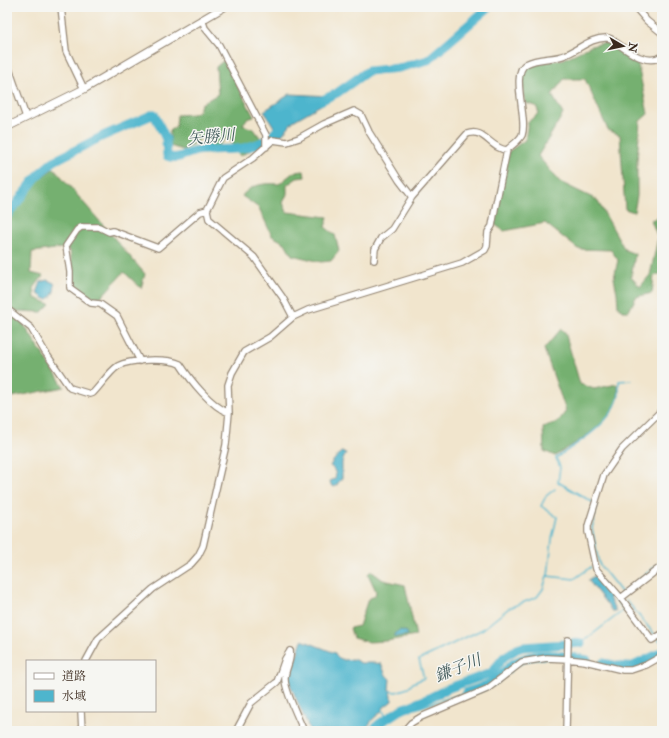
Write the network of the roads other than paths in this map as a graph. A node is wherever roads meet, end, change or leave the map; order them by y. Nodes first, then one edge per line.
1 (61, 7) edge
2 (224, 7) edge
3 (635, 7) edge
4 (202, 20) junction
5 (662, 33) edge
6 (7, 54) edge
7 (662, 56) edge
8 (84, 89) junction
9 (26, 117) junction
10 (7, 127) edge
11 (266, 147) junction
12 (507, 150) junction
13 (412, 197) junction
14 (207, 210) junction
15 (374, 260) dead end
16 (7, 309) edge
17 (293, 317) junction
18 (140, 361) junction
19 (662, 410) edge
20 (229, 413) junction
21 (662, 566) edge
22 (621, 598) junction
23 (662, 634) edge
24 (568, 640) dead end
25 (662, 656) edge
26 (567, 659) junction
27 (87, 660) edge
28 (81, 712) edge
29 (82, 731) edge
30 (236, 731) edge
31 (304, 731) edge
32 (404, 731) edge
33 (566, 731) edge

1 - 8 street
2 - 4 street
3 - 5 street
4 - 8 street
4 - 11 street
6 - 9 street
7 - 12 street
8 - 9 street
9 - 10 street
11 - 13 street
11 - 14 street
12 - 13 street
12 - 17 street
13 - 15 street
14 - 17 street
14 - 18 street
16 - 18 street
17 - 20 street
18 - 20 street
19 - 22 street
20 - 27 street
21 - 22 street
22 - 23 street
24 - 26 street
25 - 26 street
26 - 32 street
26 - 33 street
28 - 29 street
30 - 31 street

